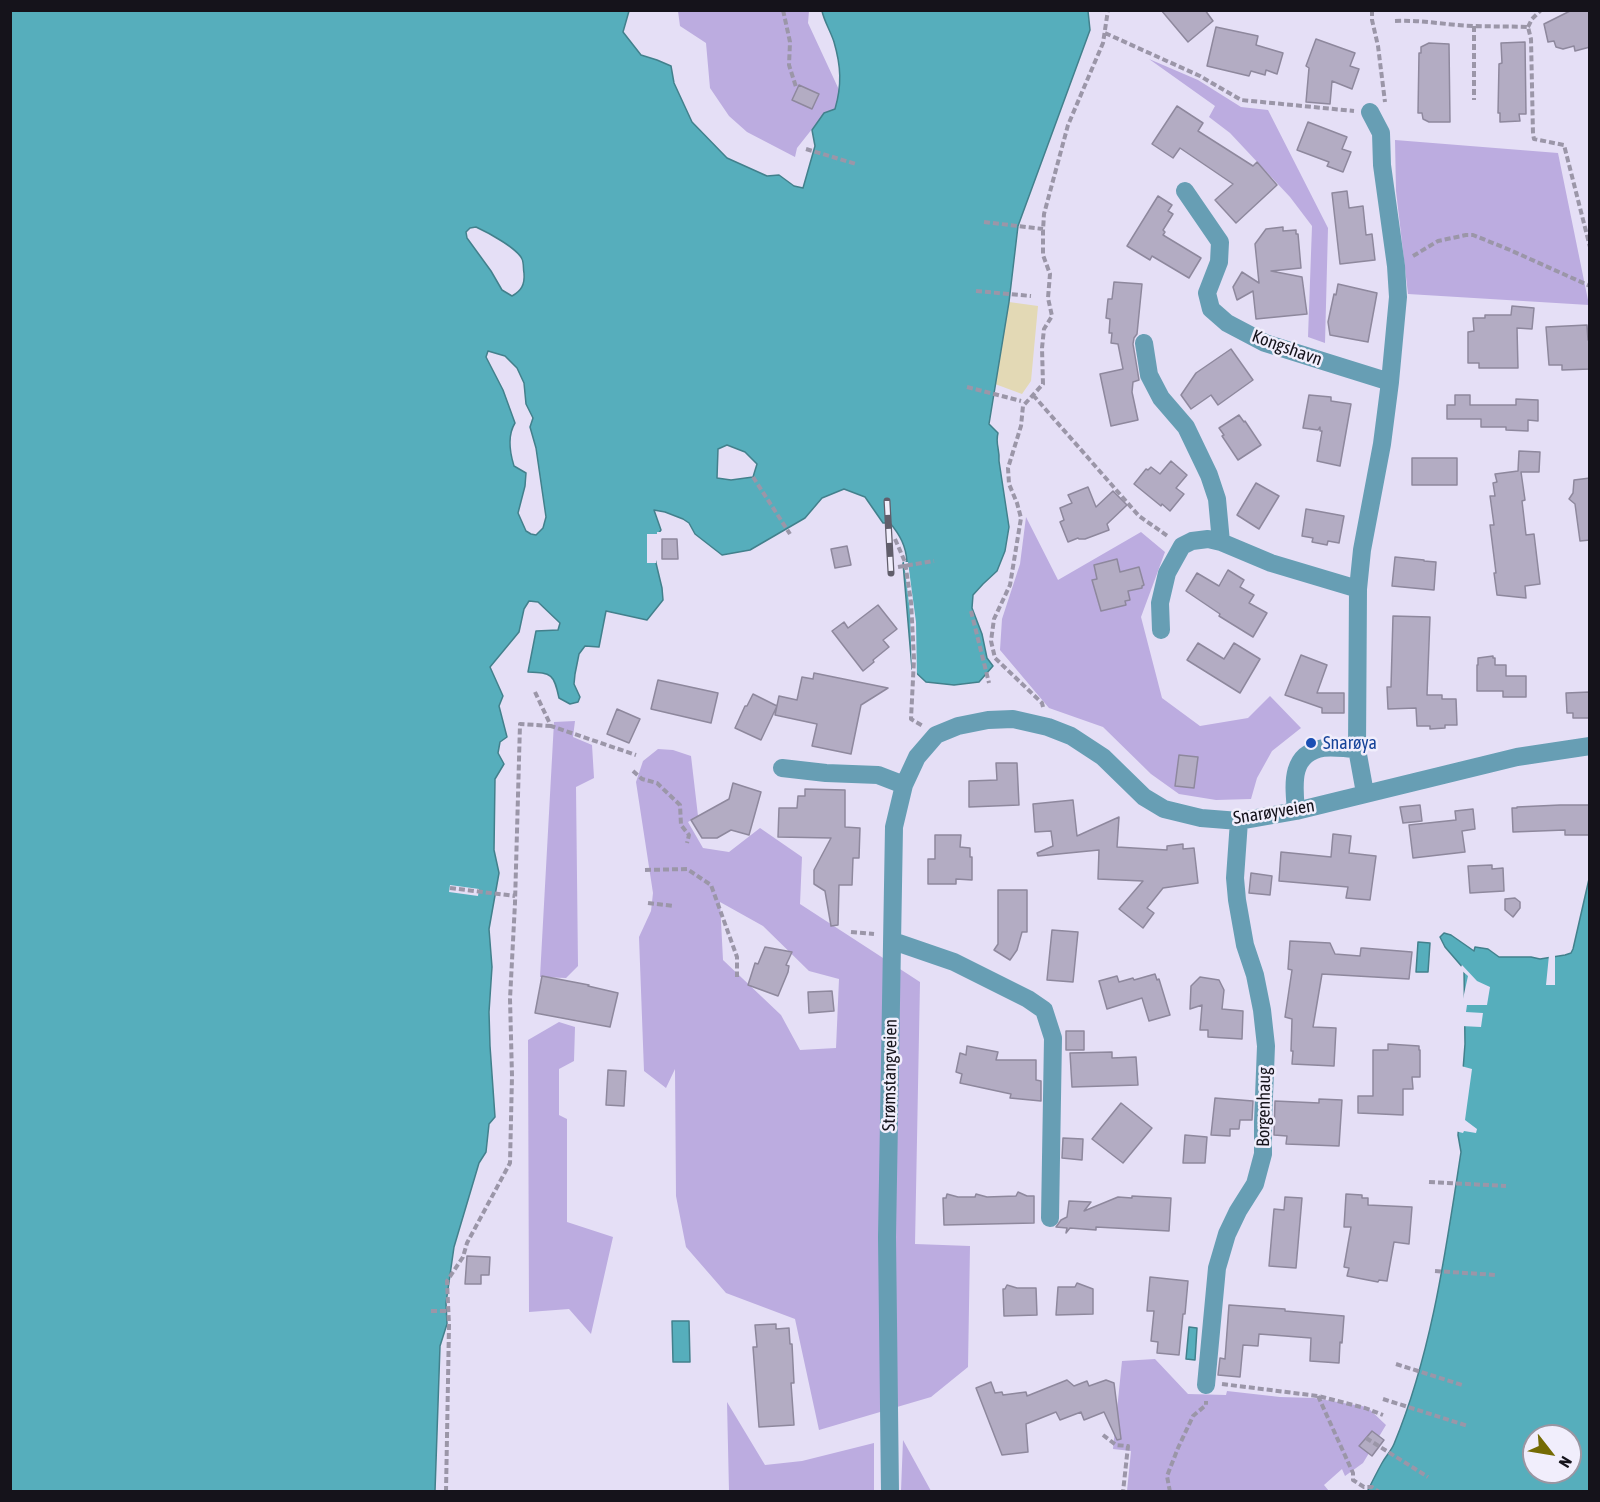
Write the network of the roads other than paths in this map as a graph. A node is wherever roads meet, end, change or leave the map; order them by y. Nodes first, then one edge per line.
1 (1370, 112) road end
2 (1185, 191) dead end
3 (1144, 343) dead end
4 (1390, 382) junction
5 (1221, 542) junction
6 (1358, 589) junction
7 (1161, 630) dead end
8 (1590, 746) edge
9 (1357, 749) junction
10 (782, 768) dead end
11 (904, 785) junction
12 (1365, 793) junction
13 (1296, 811) junction
14 (1239, 821) junction
15 (893, 941) junction
16 (1050, 1218) dead end
17 (1206, 1384) road end
18 (890, 1491) edge

1 - 4 street
2 - 4 street, Kongshavn
3 - 5 street
4 - 6 street
5 - 6 street
5 - 7 street
6 - 9 street
8 - 12 street, Snarøyveien
9 - 12 street
9 - 13 street
10 - 11 street
11 - 14 street, Snarøyveien
11 - 15 street, Strømstangveien
12 - 13 street, Snarøyveien
13 - 14 street, Snarøyveien
14 - 17 street, Borgenhaug
15 - 16 street
15 - 18 street, Strømstangveien

